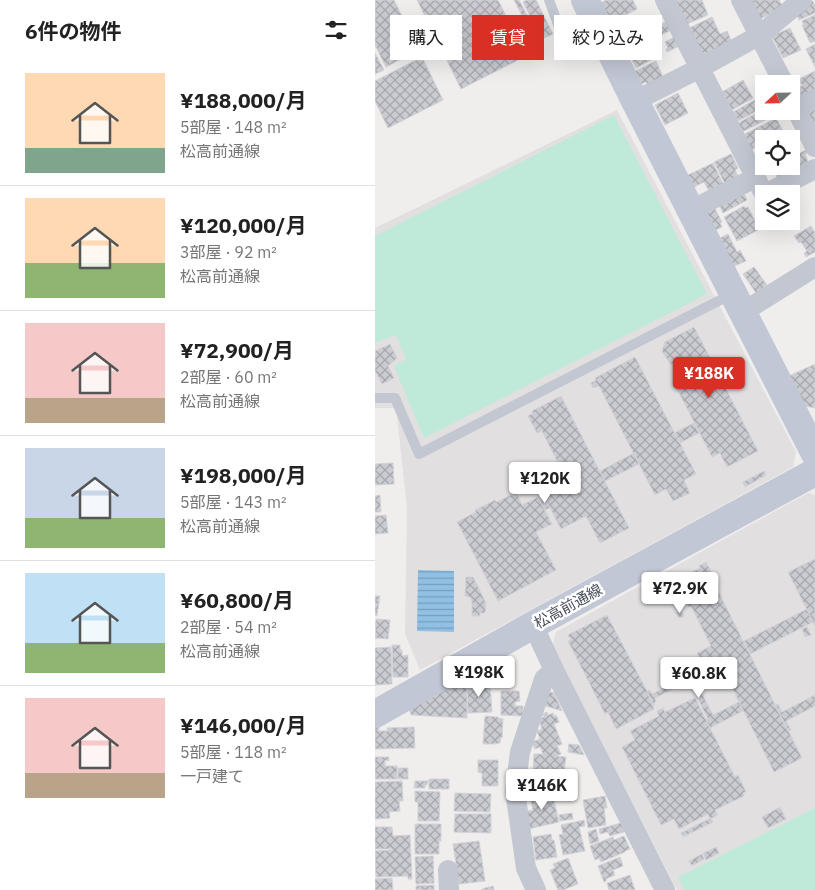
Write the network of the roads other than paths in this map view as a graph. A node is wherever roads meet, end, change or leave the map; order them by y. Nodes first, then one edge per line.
1 (549, 0) edge
2 (585, 0) edge
3 (665, 0) edge
4 (741, 0) edge
5 (802, 0) edge
6 (555, 15) edge
7 (759, 35) junction
8 (700, 68) junction
9 (779, 75) edge
10 (815, 99) edge
11 (635, 101) junction
12 (800, 103) edge
13 (800, 116) edge
14 (815, 147) edge
15 (815, 169) edge
16 (759, 185) edge
17 (772, 185) edge
18 (755, 191) edge
19 (691, 210) junction
20 (815, 267) edge
21 (738, 302) junction
22 (375, 398) edge
23 (815, 454) edge
24 (815, 472) edge
25 (533, 625) junction
26 (553, 670) junction
27 (375, 714) edge
28 (448, 870) dead end
29 (449, 890) edge
30 (537, 890) edge
31 (665, 890) edge

1 - 6 lane
2 - 11 street
3 - 8 street
4 - 7 street
5 - 7 street
7 - 8 street
7 - 9 street
8 - 11 street
8 - 16 street
10 - 12 street
11 - 19 street
13 - 14 street
15 - 17 street
18 - 19 street
19 - 21 street
20 - 21 street
21 - 22 lane
21 - 23 street
24 - 25 street, 松高前通線
25 - 26 street
25 - 27 street, 松高前通線
26 - 30 street
26 - 31 street
28 - 29 street

